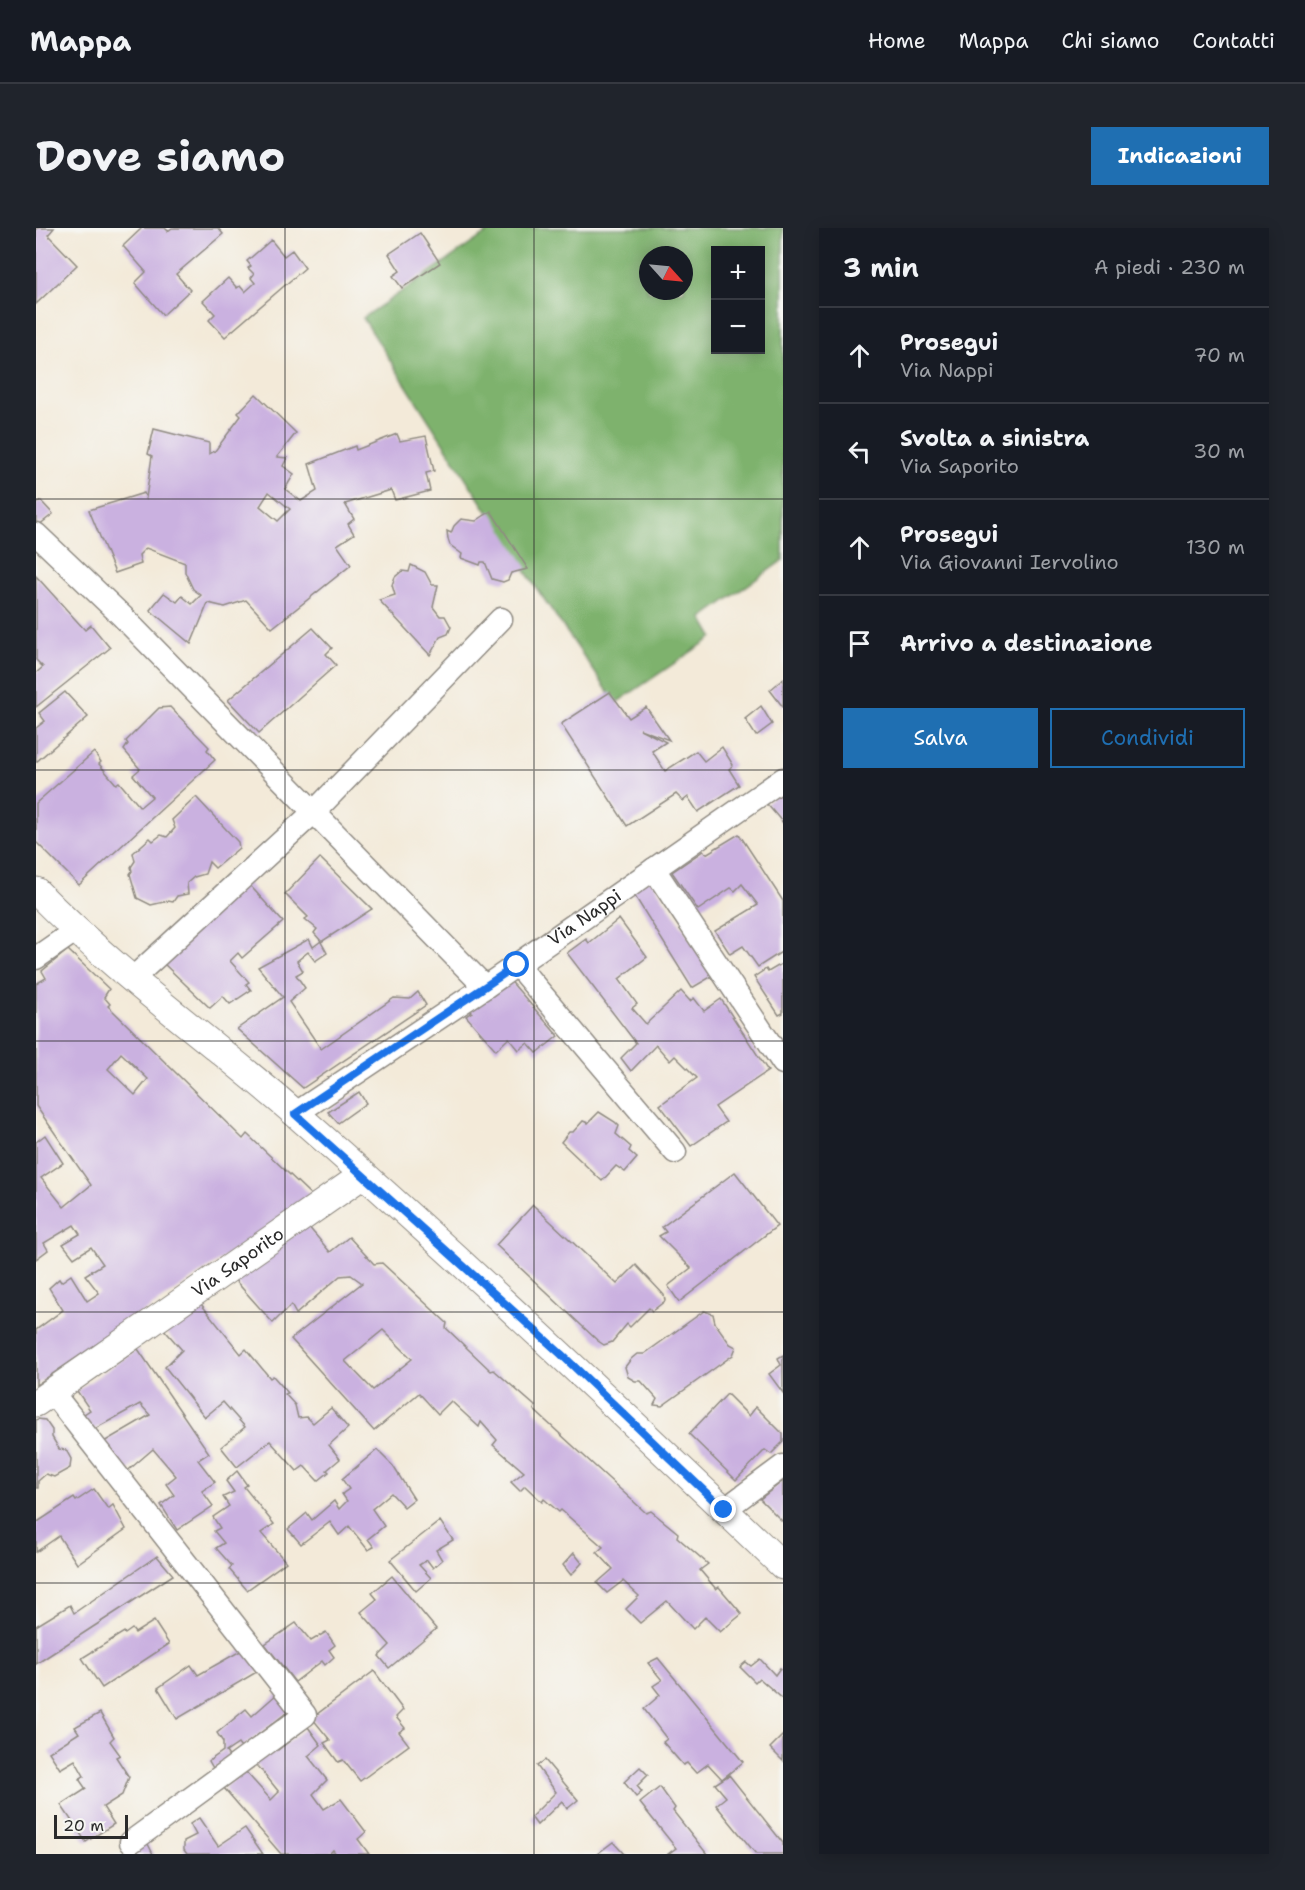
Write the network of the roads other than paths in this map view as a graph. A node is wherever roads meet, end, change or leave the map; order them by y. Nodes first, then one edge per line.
1 (36, 534) edge
2 (501, 619) dead end
3 (783, 778) edge
4 (314, 812) junction
5 (654, 869) junction
6 (36, 891) edge
7 (75, 931) junction
8 (36, 958) edge
9 (517, 965) junction
10 (131, 980) junction
11 (485, 987) junction
12 (783, 1063) edge
13 (295, 1114) junction
14 (675, 1152) dead end
15 (363, 1175) junction
16 (44, 1397) edge
17 (783, 1466) edge
18 (724, 1510) junction
19 (783, 1566) edge
20 (131, 1842) dead end

1 - 4 street
2 - 4 street
3 - 5 street, Via Nappi
4 - 10 street
4 - 11 street
5 - 9 street, Via Nappi
5 - 12 street
6 - 7 street
7 - 8 street
7 - 10 street
9 - 11 street, Via Nappi
9 - 14 street
10 - 13 street
11 - 13 street, Via Nappi
13 - 15 street
15 - 16 street, Via Saporito
15 - 18 street
16 - 20 street
17 - 18 street
18 - 19 street

